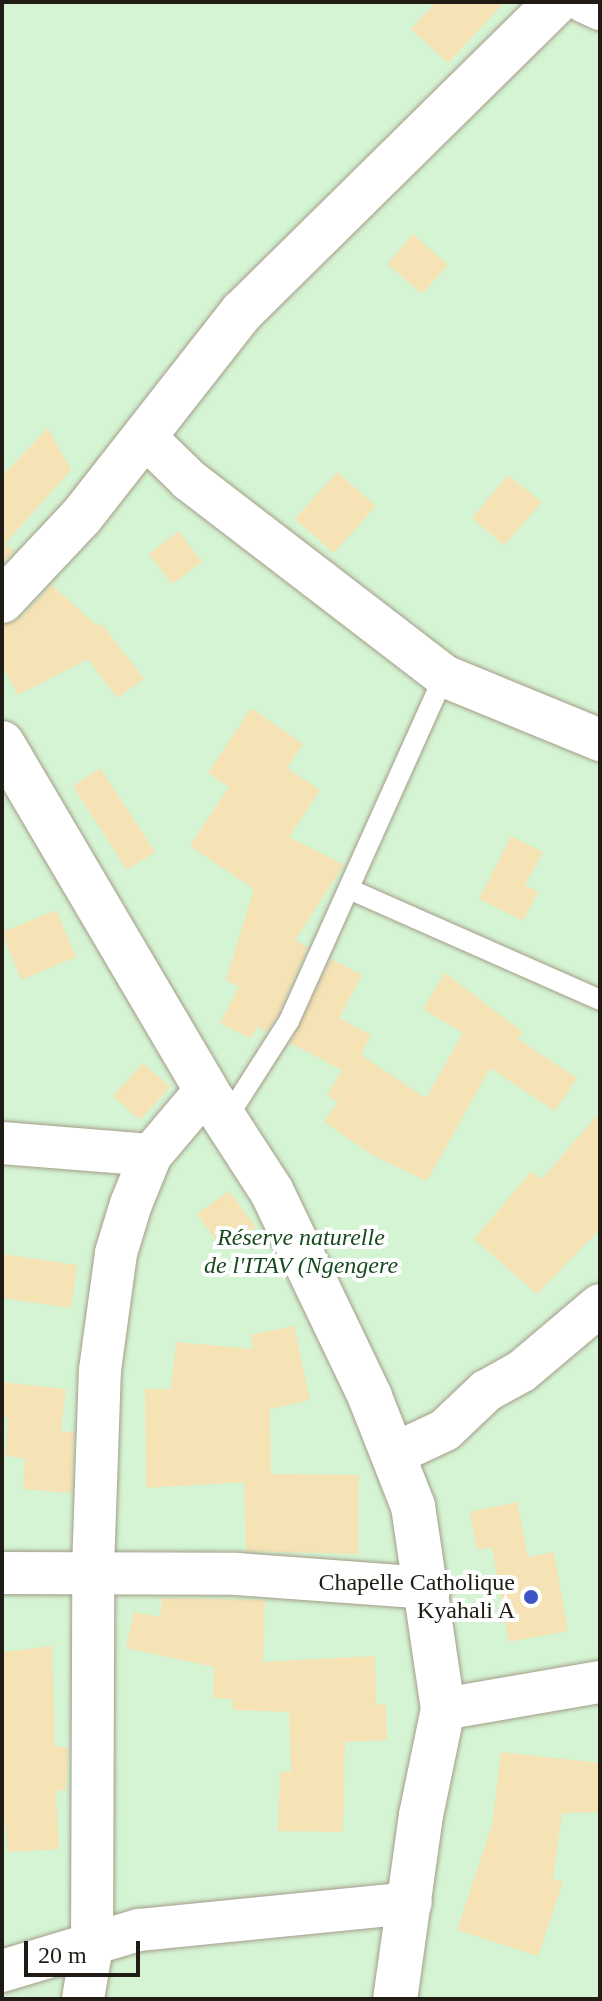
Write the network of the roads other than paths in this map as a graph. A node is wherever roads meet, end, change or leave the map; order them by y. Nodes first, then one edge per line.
1 (556, 2) edge
2 (585, 2) edge
3 (600, 9) edge
4 (146, 438) junction
5 (2, 601) edge
6 (444, 676) junction
7 (600, 740) edge
8 (2, 743) edge
9 (351, 890) junction
10 (600, 1000) edge
11 (216, 1104) junction
12 (2, 1143) edge
13 (151, 1155) junction
14 (600, 1305) edge
15 (394, 1454) junction
16 (93, 1569) junction
17 (2, 1573) edge
18 (429, 1588) junction
19 (600, 1682) edge
20 (443, 1709) junction
21 (411, 1903) junction
22 (92, 1946) junction
23 (2, 1971) edge
24 (404, 1996) edge
25 (83, 1999) edge

1 - 4 street
2 - 3 street
4 - 5 street
4 - 6 street
6 - 7 street
6 - 9 lane
8 - 11 street
9 - 10 lane
9 - 11 lane
11 - 13 street
11 - 15 street
12 - 13 street
13 - 16 street
14 - 15 street
15 - 18 street
16 - 17 street
16 - 18 street
16 - 22 street
18 - 20 street
19 - 20 street
20 - 21 street
21 - 22 street
21 - 24 street
22 - 23 street
22 - 25 street

